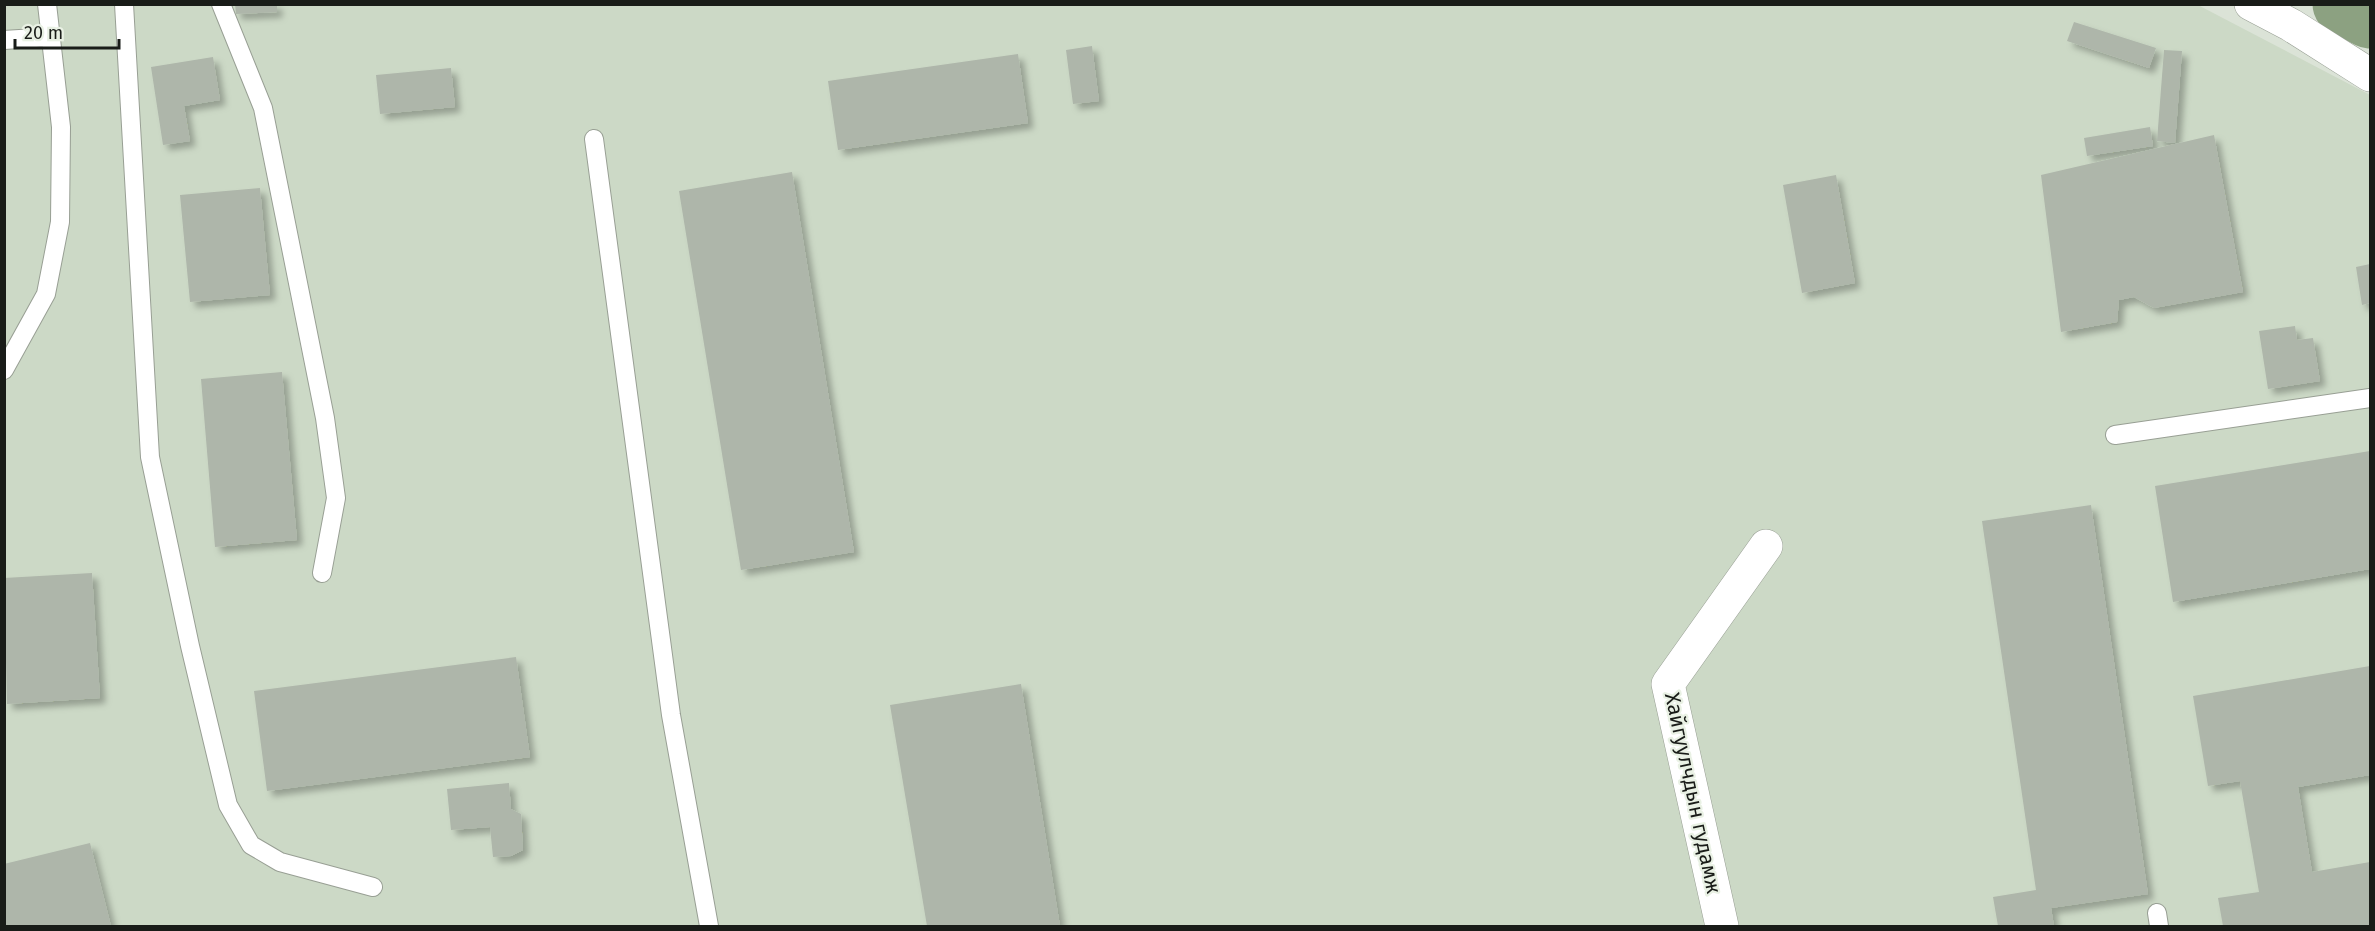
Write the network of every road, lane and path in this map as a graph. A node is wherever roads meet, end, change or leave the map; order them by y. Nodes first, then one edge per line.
1 (47, 4) edge
2 (124, 4) edge
3 (221, 4) edge
4 (2251, 4) edge
5 (51, 37) junction
6 (4, 40) edge
7 (2370, 75) edge
8 (594, 139) dead end
9 (4, 370) edge
10 (2370, 398) edge
11 (2115, 435) dead end
12 (1766, 546) dead end
13 (322, 573) dead end
14 (373, 886) dead end
15 (709, 927) edge
16 (1722, 927) edge

1 - 5 lane
2 - 14 lane
3 - 13 lane
4 - 7 street
5 - 6 lane
5 - 9 lane
8 - 15 lane
10 - 11 lane
12 - 16 street, Хайгуулчдын гудамж

